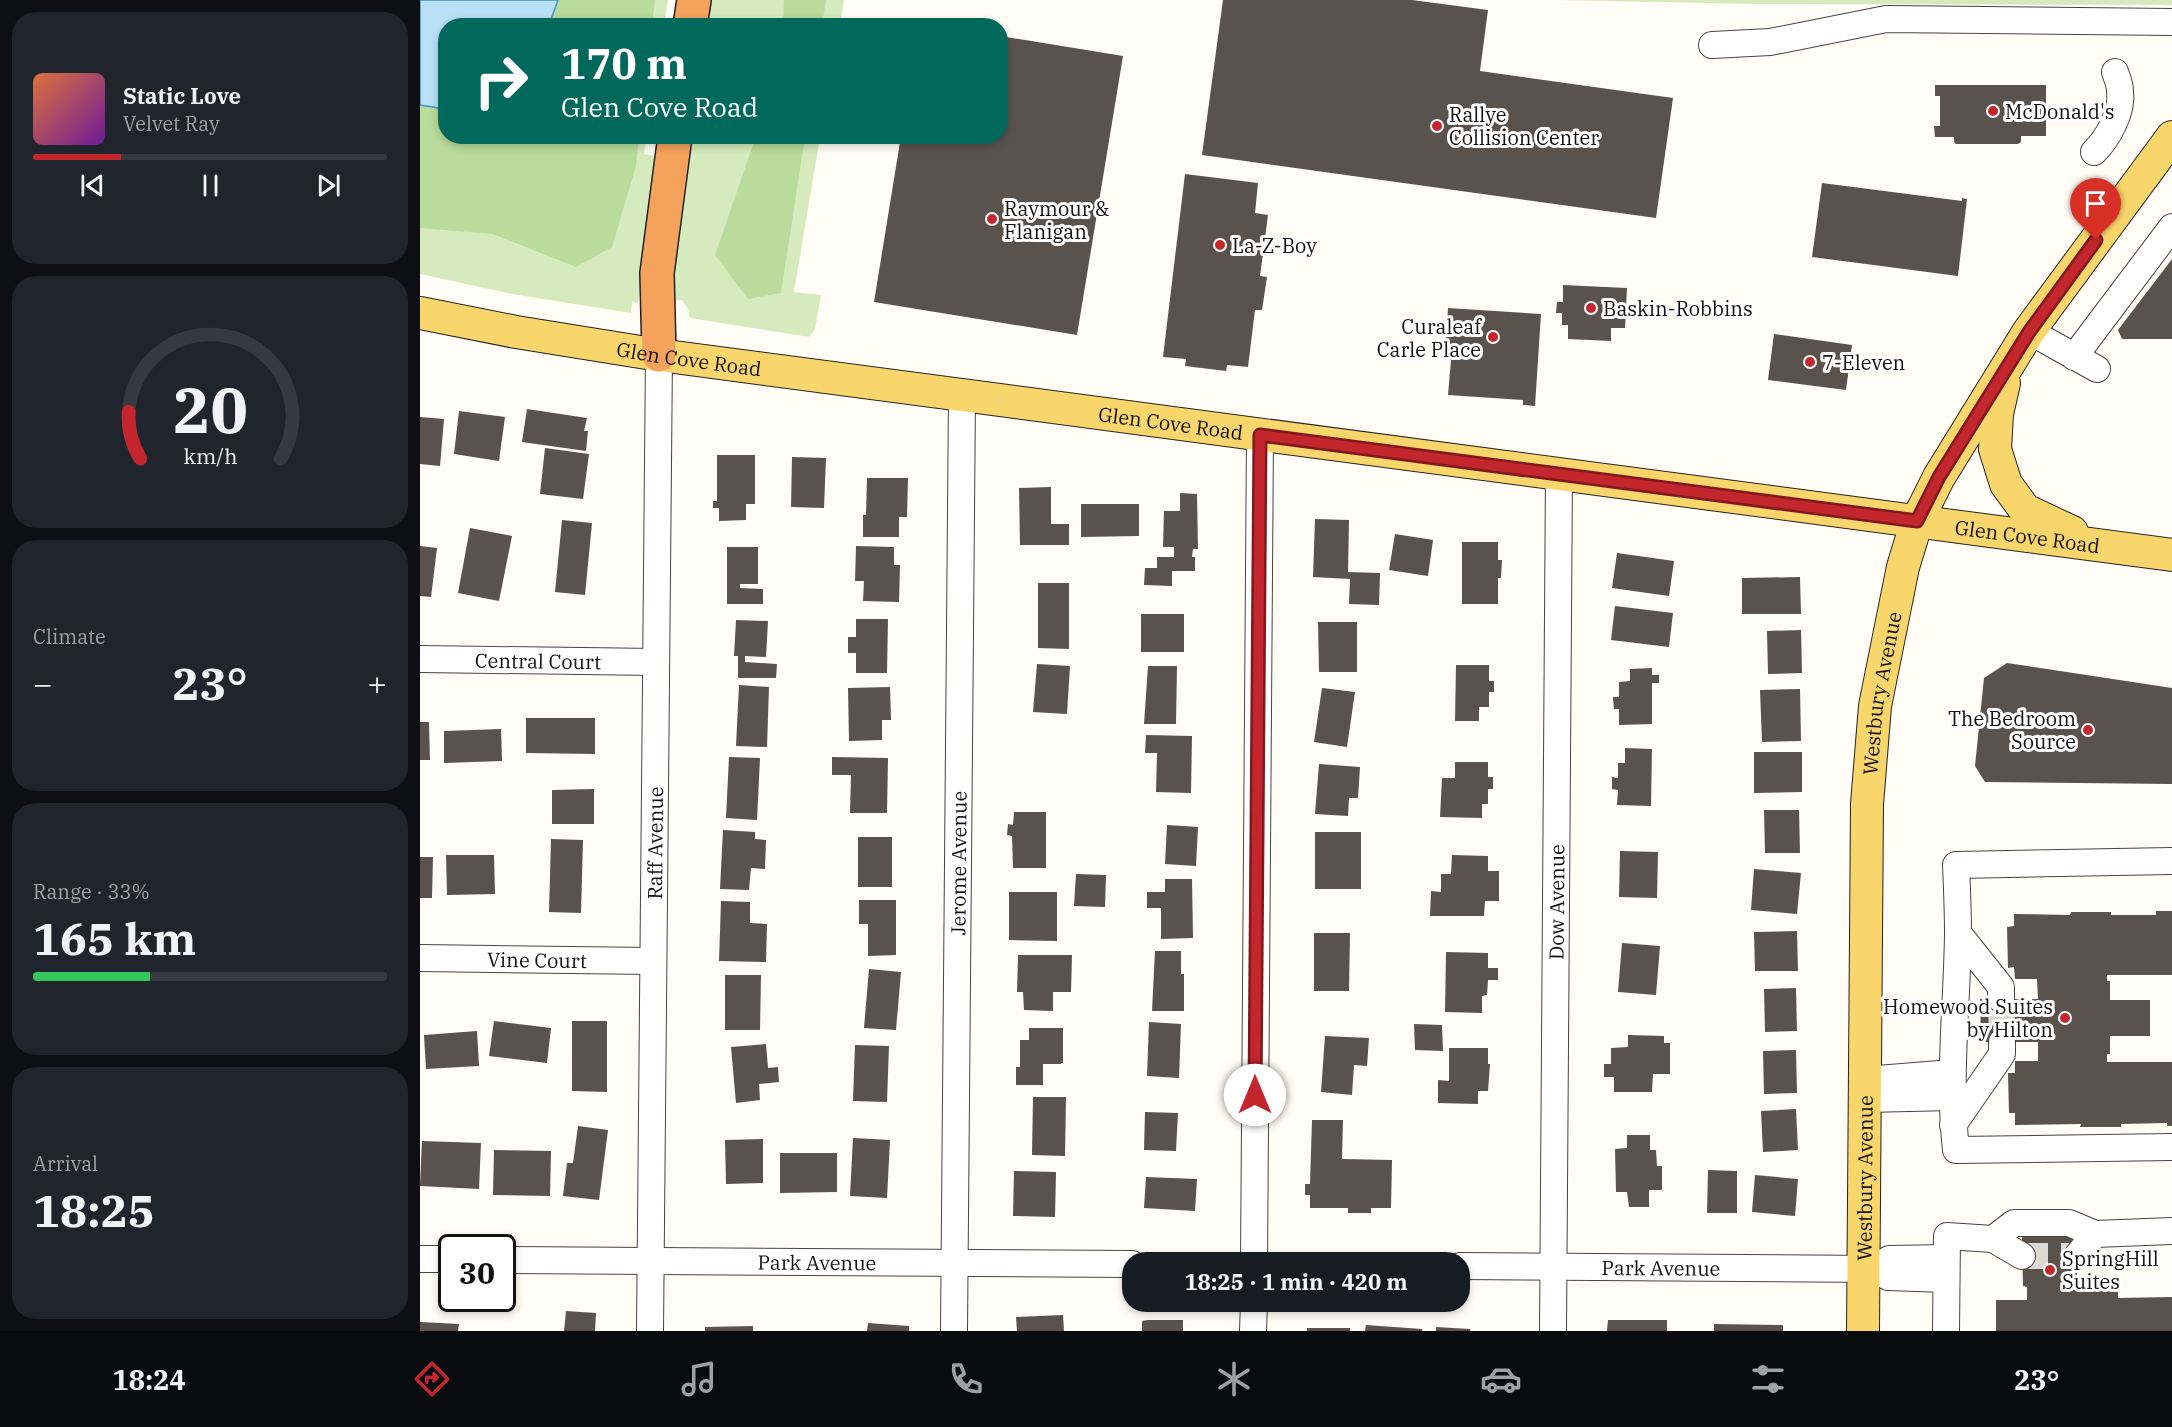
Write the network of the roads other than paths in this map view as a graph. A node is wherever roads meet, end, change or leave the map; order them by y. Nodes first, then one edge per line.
1 (694, 0) edge
2 (691, 18) edge
3 (2172, 22) edge
4 (1712, 45) dead end
5 (2115, 72) dead end
6 (2172, 137) edge
7 (674, 144) edge
8 (2094, 152) dead end
9 (2172, 227) edge
10 (420, 313) edge
11 (2029, 332) junction
12 (659, 355) junction
13 (2074, 357) junction
14 (2007, 367) junction
15 (2097, 369) dead end
16 (962, 395) junction
17 (1260, 435) junction
18 (1558, 473) junction
19 (1917, 521) junction
20 (2094, 543) junction
21 (2172, 555) edge
22 (420, 660) edge
23 (656, 662) junction
24 (2172, 861) edge
25 (1958, 933) junction
26 (420, 958) edge
27 (653, 962) junction
28 (2001, 999) tunnel mouth
29 (2002, 1042) tunnel mouth
30 (1953, 1085) junction
31 (1865, 1090) junction
32 (1953, 1125) junction
33 (2172, 1148) edge
34 (2172, 1232) edge
35 (2095, 1234) junction
36 (1994, 1239) junction
37 (1254, 1252) edge
38 (2022, 1256) tunnel mouth
39 (2077, 1256) dead end
40 (420, 1259) edge
41 (438, 1259) edge
42 (516, 1260) edge
43 (650, 1261) junction
44 (956, 1263) junction
45 (1122, 1264) edge
46 (1470, 1266) edge
47 (1554, 1267) junction
48 (1946, 1268) junction
49 (1869, 1269) junction
50 (1254, 1312) edge
51 (650, 1331) edge
52 (954, 1331) edge
53 (1253, 1331) edge
54 (1553, 1331) edge
55 (1863, 1331) edge
56 (1946, 1331) edge

1 - 2 highway
3 - 4 street
5 - 8 street
6 - 11 main road, Westbury Avenue
7 - 12 highway
9 - 13 street
10 - 12 main road, Glen Cove Road
11 - 13 street
11 - 14 main road, Westbury Avenue
12 - 16 main road, Glen Cove Road
12 - 23 street, Raff Avenue
13 - 15 street
14 - 19 main road, Westbury Avenue
14 - 20 main road
16 - 17 main road, Glen Cove Road
16 - 44 street, Jerome Avenue
17 - 18 main road, Glen Cove Road
17 - 37 street
18 - 19 main road, Glen Cove Road
18 - 47 street, Dow Avenue
19 - 20 main road, Glen Cove Road
19 - 31 main road, Westbury Avenue
20 - 21 main road, Glen Cove Road
22 - 23 street, Central Court
23 - 27 street, Raff Avenue
24 - 25 street
25 - 28 street
25 - 30 street
26 - 27 street, Vine Court
27 - 43 street, Raff Avenue
29 - 32 street
30 - 31 street
30 - 32 street
31 - 49 main road, Westbury Avenue
32 - 33 street
34 - 35 street
35 - 36 street
35 - 39 street
36 - 38 street
36 - 48 street
40 - 41 street
42 - 43 street, Park Avenue
43 - 44 street, Park Avenue
43 - 51 street, Raff Avenue
44 - 45 street, Park Avenue
44 - 52 street, Jerome Avenue
46 - 47 street, Park Avenue
47 - 49 street, Park Avenue
47 - 54 street, Dow Avenue
48 - 49 street, Park Avenue
48 - 56 street
49 - 55 main road, Westbury Avenue
50 - 53 street

